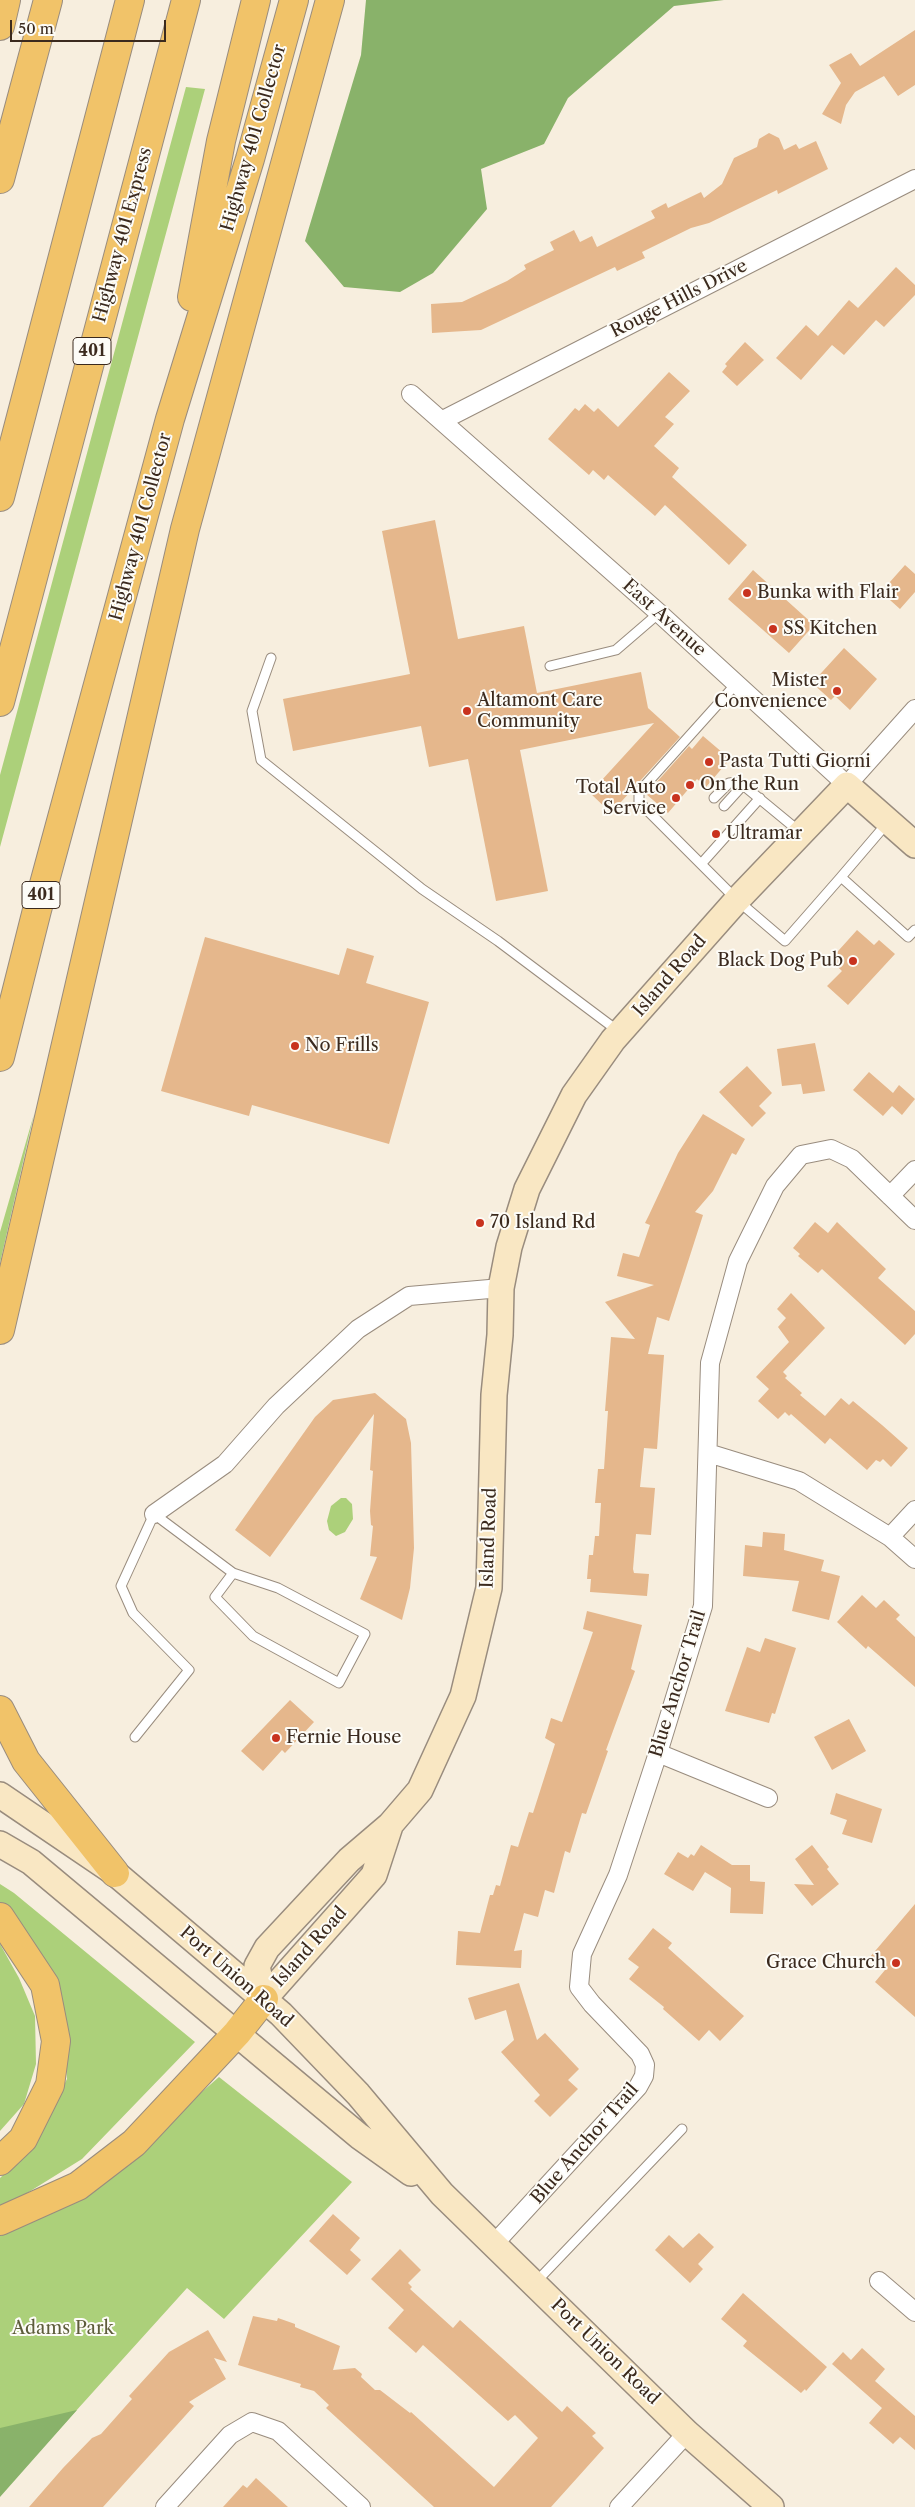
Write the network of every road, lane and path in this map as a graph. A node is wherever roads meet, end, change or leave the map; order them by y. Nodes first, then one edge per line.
1 (6, 0) edge
2 (48, 0) edge
3 (130, 0) edge
4 (186, 0) edge
5 (256, 0) edge
6 (294, 0) edge
7 (330, 0) edge
8 (0, 26) edge
9 (0, 179) edge
10 (915, 179) edge
11 (411, 394) dead end
12 (170, 419) junction
13 (443, 420) junction
14 (0, 498) edge
15 (659, 613) junction
16 (271, 658) dead end
17 (550, 666) dead end
18 (736, 684) junction
19 (0, 702) edge
20 (915, 709) edge
21 (743, 785) junction
22 (847, 785) junction
23 (714, 798) dead end
24 (760, 798) junction
25 (724, 806) dead end
26 (889, 822) junction
27 (684, 832) dead end
28 (800, 832) junction
29 (677, 839) junction
30 (693, 840) dead end
31 (915, 845) edge
32 (686, 848) junction
33 (702, 863) junction
34 (841, 877) junction
35 (737, 900) junction
36 (915, 930) edge
37 (621, 1032) junction
38 (0, 1057) edge
39 (915, 1170) edge
40 (890, 1196) junction
41 (915, 1220) edge
42 (501, 1288) junction
43 (0, 1330) edge
44 (708, 1453) junction
45 (915, 1510) edge
46 (154, 1514) junction
47 (890, 1537) junction
48 (915, 1558) edge
49 (233, 1573) junction
50 (0, 1710) edge
51 (135, 1737) dead end
52 (658, 1753) junction
53 (0, 1795) edge
54 (768, 1798) dead end
55 (0, 1844) edge
56 (115, 1873) junction
57 (0, 1917) edge
58 (264, 1999) junction
59 (238, 2032) junction
60 (682, 2129) dead end
61 (0, 2161) edge
62 (442, 2194) junction
63 (0, 2221) edge
64 (494, 2245) junction
65 (879, 2282) dead end
66 (534, 2283) junction
67 (915, 2312) edge
68 (687, 2433) junction
69 (165, 2507) edge
70 (361, 2507) edge
71 (619, 2507) edge
72 (771, 2507) edge

1 - 8 highway
2 - 9 highway
3 - 14 highway
4 - 19 highway, Highway 401 Express / 401
5 - 12 highway
6 - 12 highway, Highway 401 Collector / 401
7 - 43 highway
10 - 13 street, Rouge Hills Drive
11 - 13 street, East Avenue
12 - 38 highway, Highway 401 Collector / 401
13 - 15 street, East Avenue
15 - 17 lane
15 - 18 street, East Avenue
16 - 37 lane
18 - 22 street, East Avenue
18 - 29 lane
20 - 22 street, Island Road
21 - 23 lane
21 - 24 lane
21 - 25 lane
22 - 26 main road, East Avenue
22 - 28 main road, Island Road
24 - 28 lane
24 - 33 lane
26 - 31 main road, East Avenue
26 - 34 lane
27 - 29 lane
28 - 35 main road, Island Road
29 - 32 lane
30 - 32 lane
32 - 33 lane
33 - 35 lane
34 - 35 lane
34 - 36 lane
35 - 37 main road, Island Road
37 - 42 main road, Island Road
39 - 40 street
40 - 41 street, Blue Anchor Trail
40 - 44 street, Blue Anchor Trail
42 - 46 street
42 - 58 main road, Island Road
44 - 47 street
44 - 52 street, Blue Anchor Trail
45 - 47 street
46 - 49 lane
46 - 51 lane
47 - 48 street
49 - 49 lane
50 - 56 highway
52 - 54 street
52 - 64 street, Blue Anchor Trail
53 - 56 main road, Port Union Road
55 - 59 main road, Port Union Road
56 - 58 main road, Port Union Road
57 - 61 highway
58 - 59 highway
58 - 62 main road, Port Union Road
59 - 62 main road, Port Union Road
59 - 63 highway
60 - 66 lane
62 - 64 main road, Port Union Road
64 - 66 main road, Port Union Road
65 - 67 street
66 - 68 main road, Port Union Road
68 - 71 street
68 - 72 main road, Port Union Road
69 - 70 street

